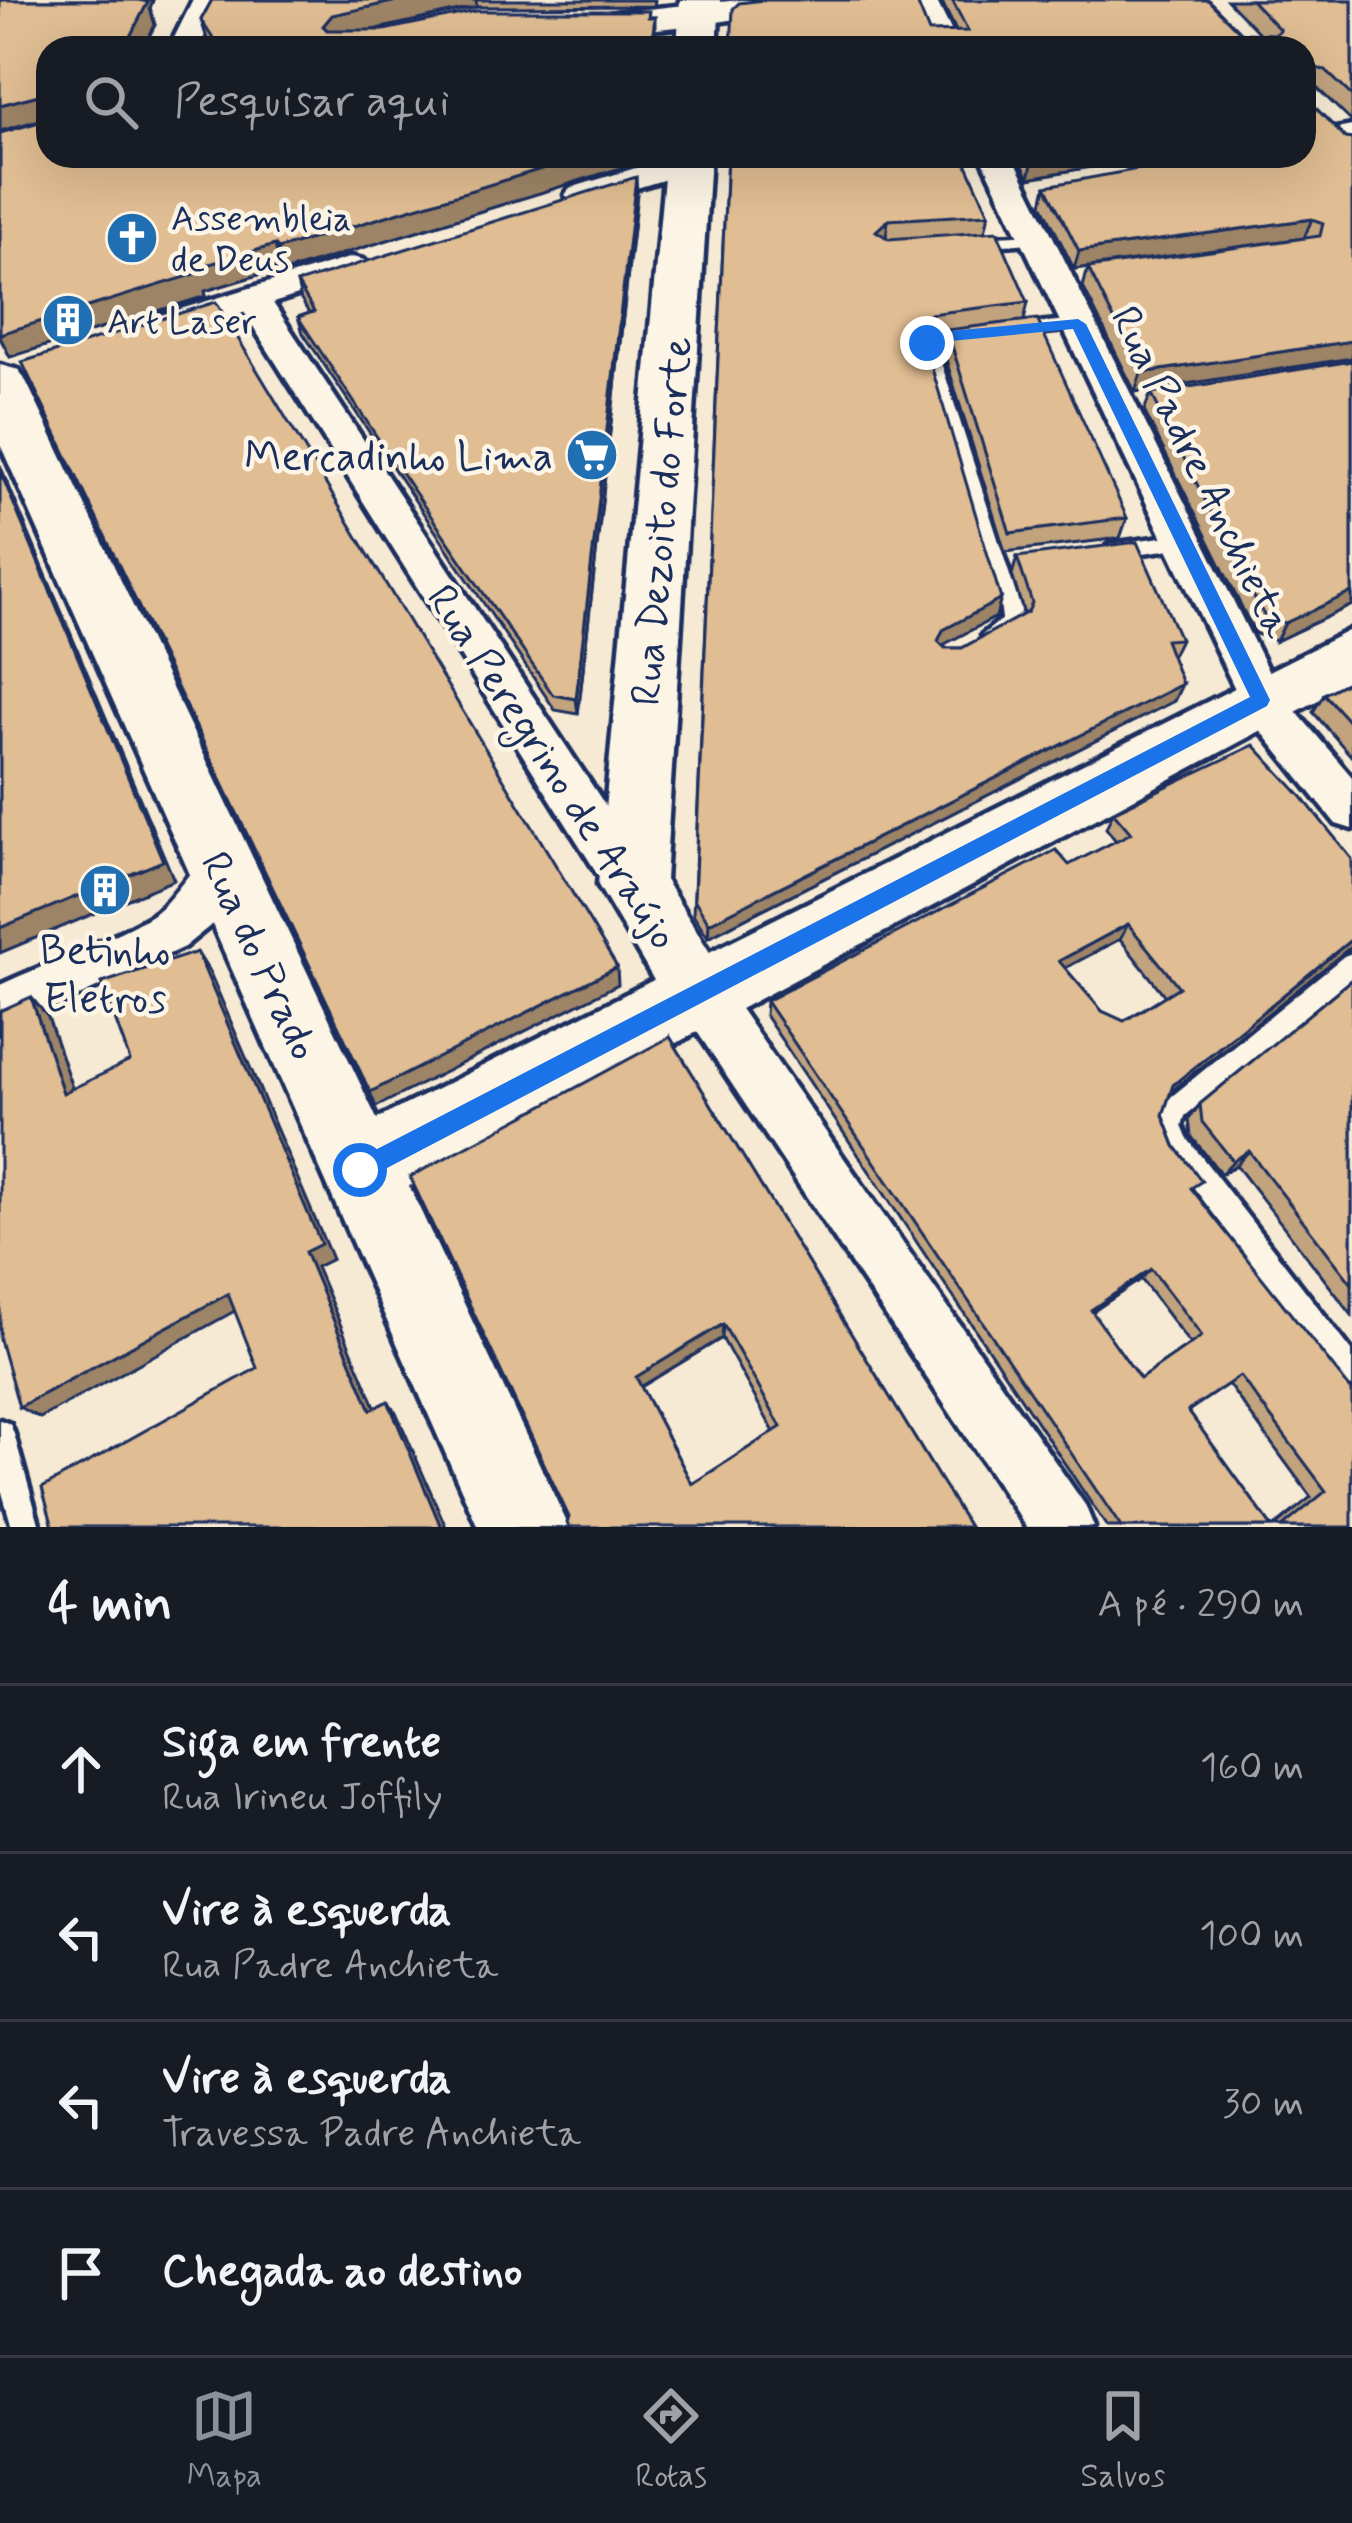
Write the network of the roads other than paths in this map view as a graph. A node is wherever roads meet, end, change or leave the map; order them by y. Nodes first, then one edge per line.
1 (207, 0) edge
2 (803, 0) edge
3 (922, 0) edge
4 (699, 21) edge
5 (571, 22) edge
6 (190, 36) edge
7 (939, 36) edge
8 (1317, 111) edge
9 (1349, 139) edge
10 (1316, 143) edge
11 (661, 168) edge
12 (687, 168) edge
13 (1007, 168) edge
14 (557, 203) edge
15 (1038, 239) junction
16 (951, 244) edge
17 (383, 257) edge
18 (252, 298) junction
19 (1078, 324) junction
20 (130, 337) edge
21 (6, 390) edge
22 (1184, 542) junction
23 (1090, 554) edge
24 (1020, 562) edge
25 (996, 566) junction
26 (970, 646) edge
27 (1352, 653) edge
28 (1261, 700) junction
29 (1352, 810) edge
30 (222, 869) junction
31 (631, 885) junction
32 (1352, 963) edge
33 (700, 993) junction
34 (0, 1010) edge
35 (360, 1170) junction
36 (1352, 1373) edge
37 (0, 1434) edge
38 (26, 1527) edge
39 (524, 1527) edge
40 (1063, 1527) edge

1 - 6 street
2 - 4 street
3 - 7 street
4 - 5 street
8 - 9 street
9 - 10 street
11 - 14 street
12 - 31 main road, Rua Dezoito do Forte
13 - 15 street, Rua Padre Anchieta
15 - 16 lane
15 - 19 street, Rua Padre Anchieta
17 - 18 street
18 - 20 street
18 - 31 street, Rua Peregrino de Araújo
19 - 22 street, Rua Padre Anchieta
19 - 25 lane
21 - 30 main road, Rua do Prado
22 - 23 lane
22 - 28 street, Rua Padre Anchieta
24 - 25 lane
25 - 26 lane
27 - 28 main road
28 - 29 street, Rua Padre Anchieta
28 - 33 main road
30 - 34 street
30 - 35 main road, Rua do Prado
31 - 33 main road, Rua Peregrino de Araújo
32 - 36 lane
33 - 35 main road
33 - 40 street, Rua Peregrino de Araújo
35 - 39 main road, Rua do Prado
37 - 38 lane

